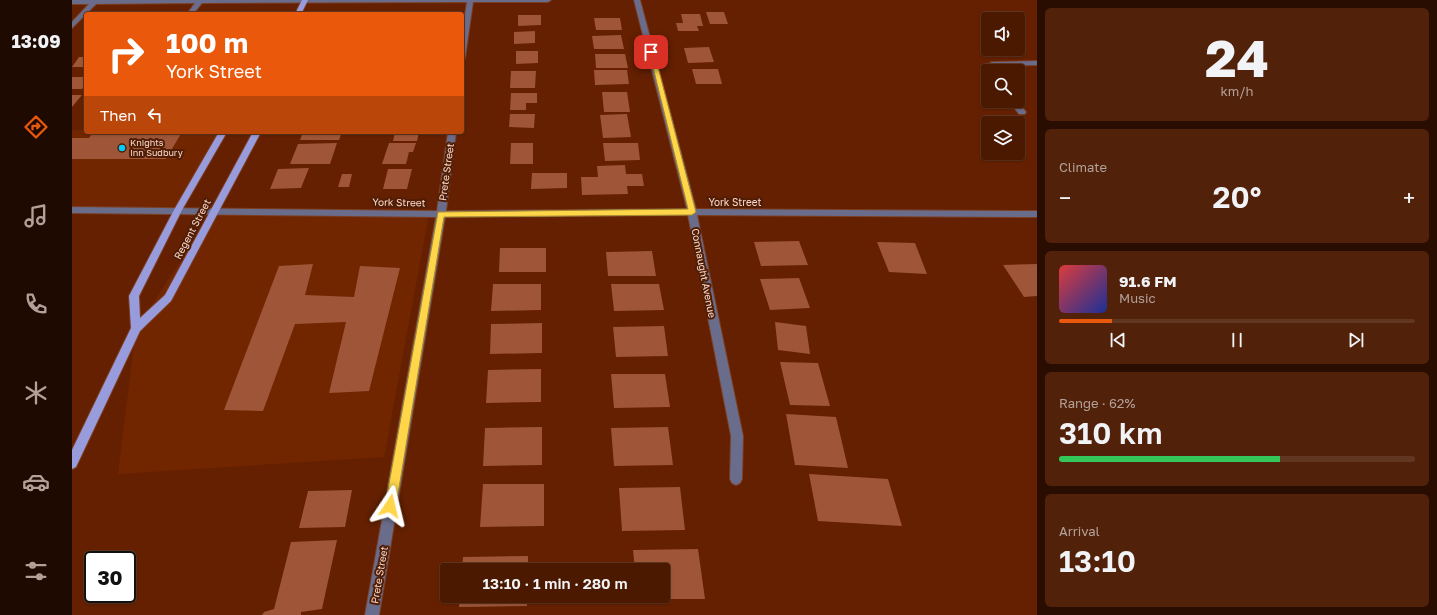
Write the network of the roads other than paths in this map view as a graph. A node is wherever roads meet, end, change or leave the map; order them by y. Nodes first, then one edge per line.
1 (470, 0) edge
2 (548, 0) edge
3 (637, 0) edge
4 (95, 1) edge
5 (200, 1) edge
6 (305, 1) edge
7 (72, 2) edge
8 (85, 12) edge
9 (192, 12) edge
10 (299, 12) edge
11 (84, 13) edge
12 (72, 26) edge
13 (464, 44) edge
14 (1037, 63) edge
15 (992, 64) edge
16 (1019, 108) edge
17 (1022, 112) dead end
18 (222, 134) edge
19 (256, 134) edge
20 (452, 134) edge
21 (72, 210) edge
22 (178, 210) junction
23 (215, 210) junction
24 (692, 212) junction
25 (441, 214) junction
26 (1037, 214) edge
27 (136, 328) junction
28 (72, 463) edge
29 (736, 479) dead end
30 (372, 615) edge

1 - 2 street
1 - 6 street
1 - 13 street
3 - 24 street, Connaught Avenue
4 - 5 street
4 - 7 street
4 - 8 street
5 - 6 street
5 - 9 street
6 - 10 main road
11 - 12 street
14 - 15 street
16 - 17 street
18 - 22 main road, Regent Street
19 - 23 main road, Regent Street
20 - 25 street, Prete Street
21 - 22 street, York Street
22 - 23 street, York Street
22 - 27 main road, Regent Street
23 - 25 street, York Street
23 - 27 main road, Regent Street
24 - 25 street, York Street
24 - 26 street, York Street
24 - 29 street, Connaught Avenue
25 - 30 street, Prete Street
27 - 28 main road, Regent Street

